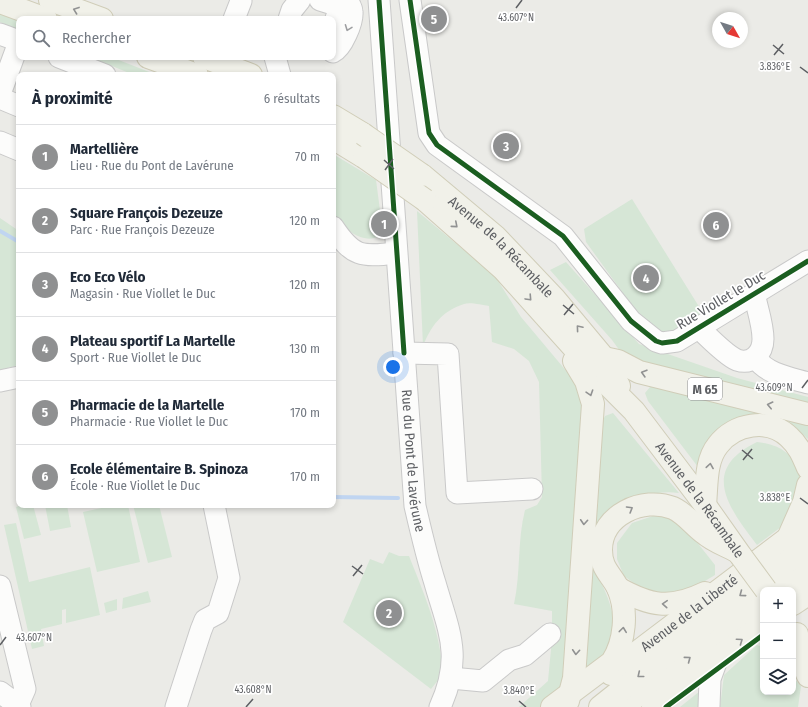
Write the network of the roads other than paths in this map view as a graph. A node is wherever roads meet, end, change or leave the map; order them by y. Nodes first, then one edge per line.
1 (50, 0) edge
2 (300, 0) edge
3 (320, 0) edge
4 (347, 0) edge
5 (379, 0) edge
6 (410, 0) edge
7 (0, 2) edge
8 (38, 16) edge
9 (94, 16) edge
10 (290, 16) edge
11 (336, 19) edge
12 (0, 34) edge
13 (16, 40) edge
14 (16, 49) edge
15 (336, 49) edge
16 (67, 60) edge
17 (156, 60) edge
18 (212, 60) edge
19 (276, 60) edge
20 (97, 72) edge
21 (189, 72) edge
22 (243, 72) edge
23 (279, 72) edge
24 (0, 94) edge
25 (0, 98) edge
26 (16, 105) edge
27 (336, 118) edge
28 (336, 140) edge
29 (0, 142) edge
30 (16, 149) edge
31 (336, 232) edge
32 (396, 253) junction
33 (808, 261) edge
34 (754, 293) junction
35 (700, 328) junction
36 (572, 344) junction
37 (404, 353) junction
38 (604, 358) junction
39 (756, 358) junction
40 (16, 378) edge
41 (0, 381) edge
42 (808, 383) edge
43 (634, 411) junction
44 (808, 414) edge
45 (808, 468) edge
46 (808, 485) edge
47 (532, 489) dead end
48 (706, 505) junction
49 (215, 508) edge
50 (808, 523) edge
51 (788, 537) junction
52 (808, 547) edge
53 (740, 554) junction
54 (808, 571) edge
55 (728, 583) junction
56 (0, 586) edge
57 (764, 587) edge
58 (786, 587) edge
59 (618, 588) junction
60 (808, 594) edge
61 (796, 602) edge
62 (760, 606) edge
63 (760, 627) edge
64 (550, 634) dead end
65 (799, 636) edge
66 (718, 657) junction
67 (808, 676) edge
68 (451, 678) junction
69 (0, 692) edge
70 (570, 703) edge
71 (19, 706) edge
72 (176, 707) edge
73 (440, 707) edge
74 (552, 707) edge
75 (600, 707) edge
76 (623, 707) edge
77 (653, 707) edge
78 (709, 707) edge

9 -> 1 main road
2 - 10 street
3 - 11 street
4 -> 15 street
5 - 32 street, Rue du Pont de Lavérune
6 - 35 street, Rue Viollet le Duc
7 - 8 main road
12 - 13 street
14 - 24 street
16 - 20 street
17 - 21 main road
18 - 22 main road
19 - 23 street
25 - 26 street
38 -> 27 main road, Avenue de la Récambale, bridge
28 -> 36 main road, Avenue de la Récambale, bridge
29 - 30 street
31 - 32 street
32 - 37 street, Rue du Pont de Lavérune
33 - 34 street, Rue Viollet le Duc
34 - 35 street, Rue Viollet le Duc
34 - 39 street, Rue Viollet le Duc
35 - 39 street, Rue Viollet le Duc
36 - 43 main road, Avenue de la Récambale
36 -> 70 main road
37 - 47 street
37 - 68 street, Rue du Pont de Lavérune
38 - 43 main road, Avenue de la Récambale
44 -> 38 main road, M 65
39 - 42 street
40 - 41 street
43 - 48 main road, Avenue de la Récambale
48 -> 45 main road
46 - 51 main road
48 - 53 main road, Avenue de la Récambale
49 - 72 street
50 - 51 main road, Avenue de la Liberté
51 - 55 main road, Avenue de la Liberté
52 -> 75 main road, Avenue de la Liberté
53 - 57 main road, Avenue de la Récambale, bridge
59 -> 53 main road
54 - 58 main road
55 -> 59 main road
55 - 70 main road, Avenue de la Liberté
56 - 71 street
70 -> 59 main road
60 - 61 main road
76 -> 62 main road
66 -> 63 main road
64 - 68 street
65 - 67 main road
66 - 77 main road
66 - 78 street
68 - 73 street
69 - 71 street
70 - 74 main road

